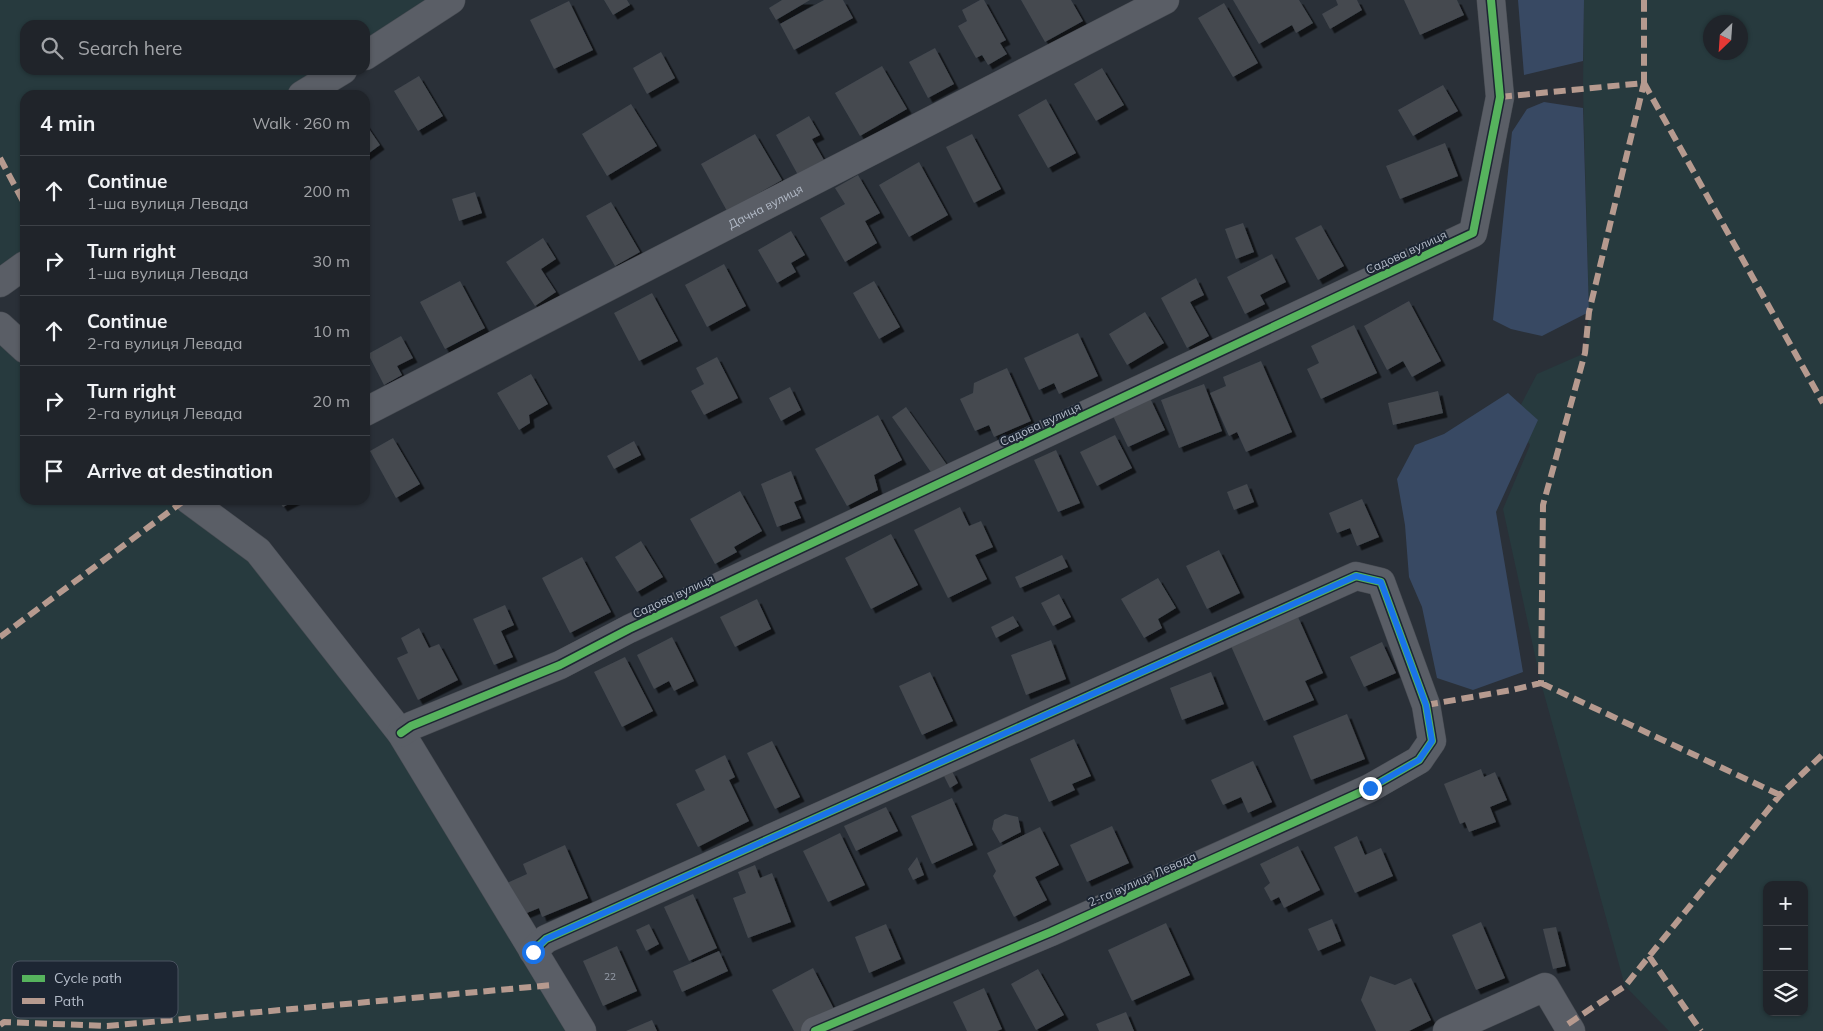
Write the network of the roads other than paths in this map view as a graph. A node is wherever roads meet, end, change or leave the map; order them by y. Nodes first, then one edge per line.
1 (451, 0) edge
2 (1165, 0) edge
3 (1491, 0) edge
4 (370, 53) edge
5 (335, 75) edge
6 (310, 90) edge
7 (20, 269) edge
8 (0, 283) edge
9 (0, 326) edge
10 (20, 344) edge
11 (370, 409) edge
12 (196, 505) edge
13 (400, 733) junction
14 (533, 952) junction
15 (582, 1031) edge
16 (815, 1031) edge
17 (1447, 1031) edge
18 (1571, 1031) edge

1 - 4 street
2 - 11 street, Дачна вулиця
3 - 13 street, Садова вулиця
5 - 6 street
7 - 8 street
9 - 10 street
12 - 13 street
13 - 14 street
14 - 15 street
14 - 16 street, 2-га вулиця Левада
17 - 18 street

